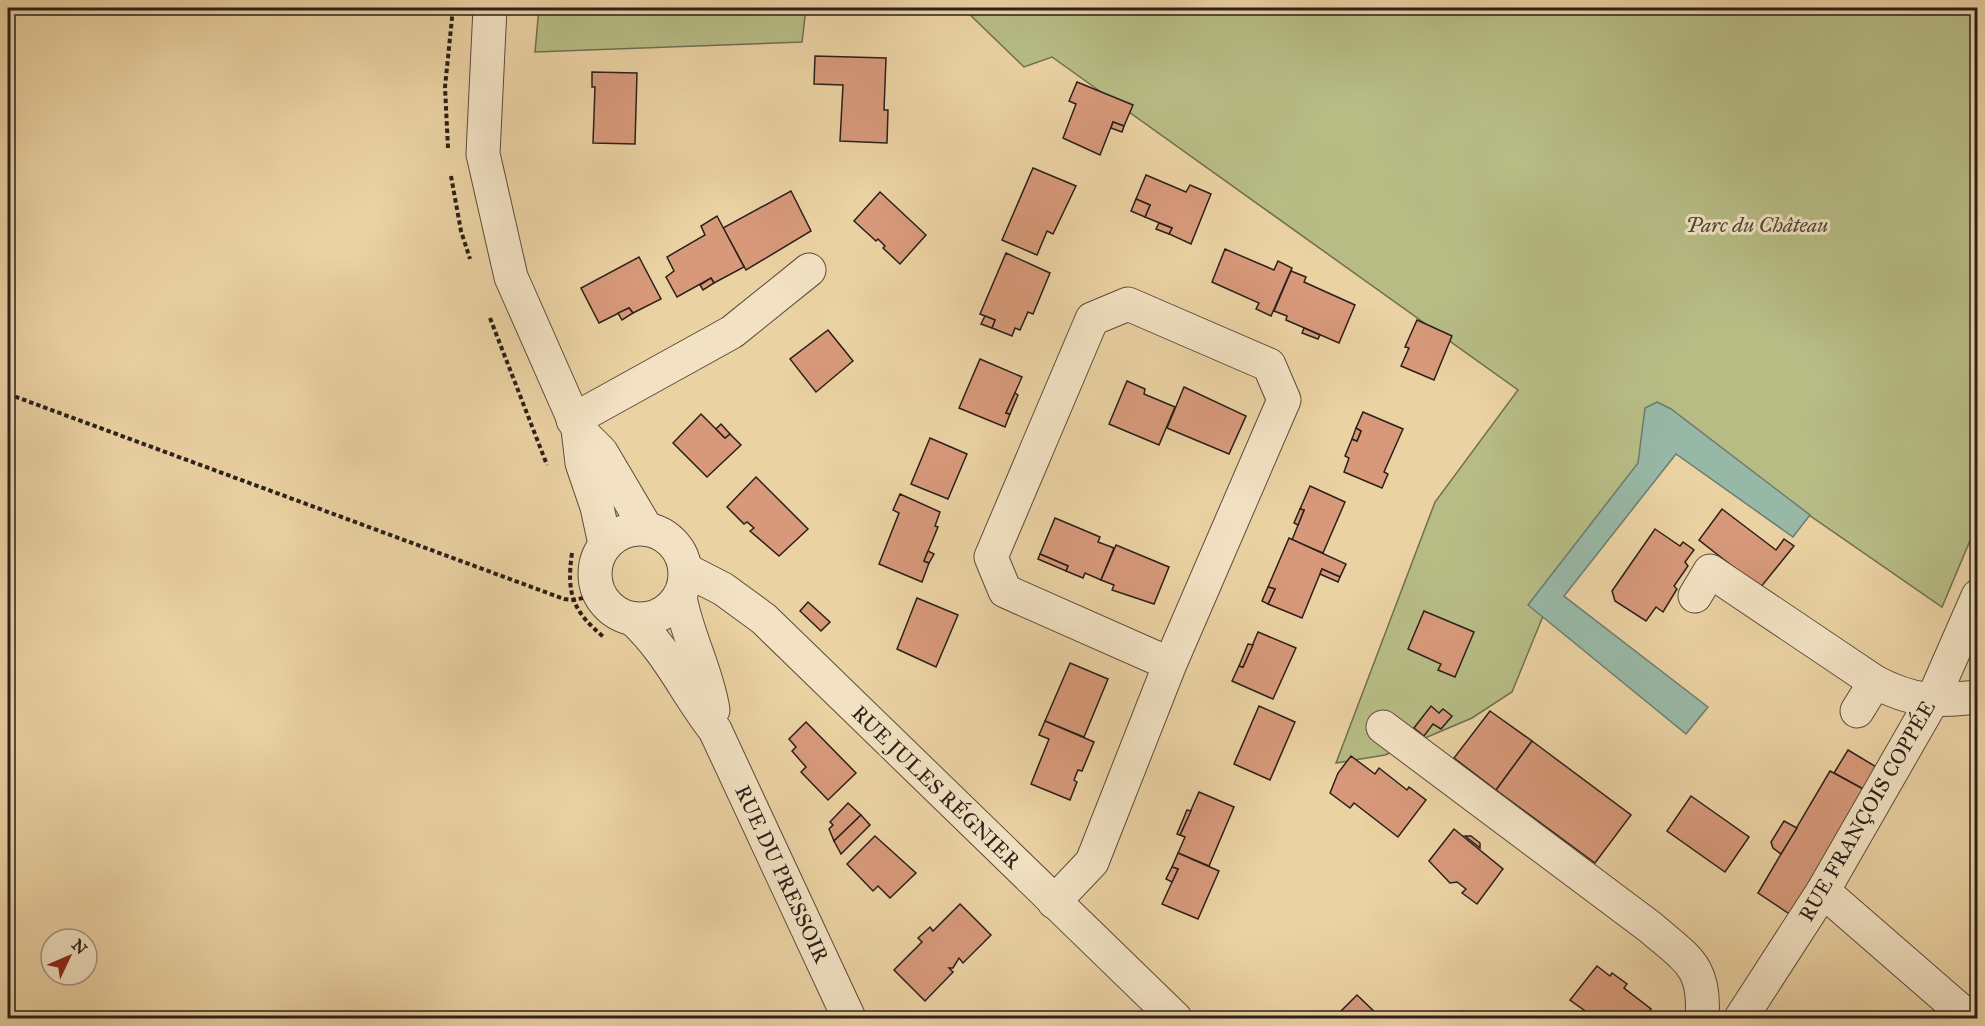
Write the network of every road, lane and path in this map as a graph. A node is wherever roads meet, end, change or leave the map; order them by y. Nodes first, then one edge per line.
1 (490, 8) edge
2 (809, 270) dead end
3 (8, 394) edge
4 (576, 425) junction
5 (646, 528) junction
6 (605, 544) junction
7 (683, 583) junction
8 (599, 595) junction
9 (1695, 596) dead end
10 (1977, 596) edge
11 (633, 619) junction
12 (1170, 664) junction
13 (1875, 682) junction
14 (1977, 697) edge
15 (1932, 701) junction
16 (1857, 711) dead end
17 (1383, 727) dead end
18 (715, 730) junction
19 (1823, 891) junction
20 (1054, 902) junction
21 (849, 1018) edge
22 (1175, 1018) edge
23 (1702, 1018) edge
24 (1741, 1018) edge
25 (1969, 1018) edge

1 - 4 street
2 - 4 street
3 - 8 path
4 - 5 street
4 - 6 street
5 - 6 street
5 - 7 street
6 - 8 street
7 - 11 street
7 - 18 street, RUE DU PRESSOIR
7 - 20 street, RUE JULES RÉGNIER
8 - 11 street
9 - 13 street
10 - 15 street, RUE FRANÇOIS COPPÉE
11 - 18 street, RUE DU PRESSOIR
12 - 12 street
12 - 20 street
13 - 15 street
13 - 16 street
14 - 15 street
15 - 19 street, RUE FRANÇOIS COPPÉE
17 - 23 street
18 - 21 street, RUE DU PRESSOIR
19 - 24 street, RUE FRANÇOIS COPPÉE
19 - 25 street
20 - 22 street, RUE JULES RÉGNIER

